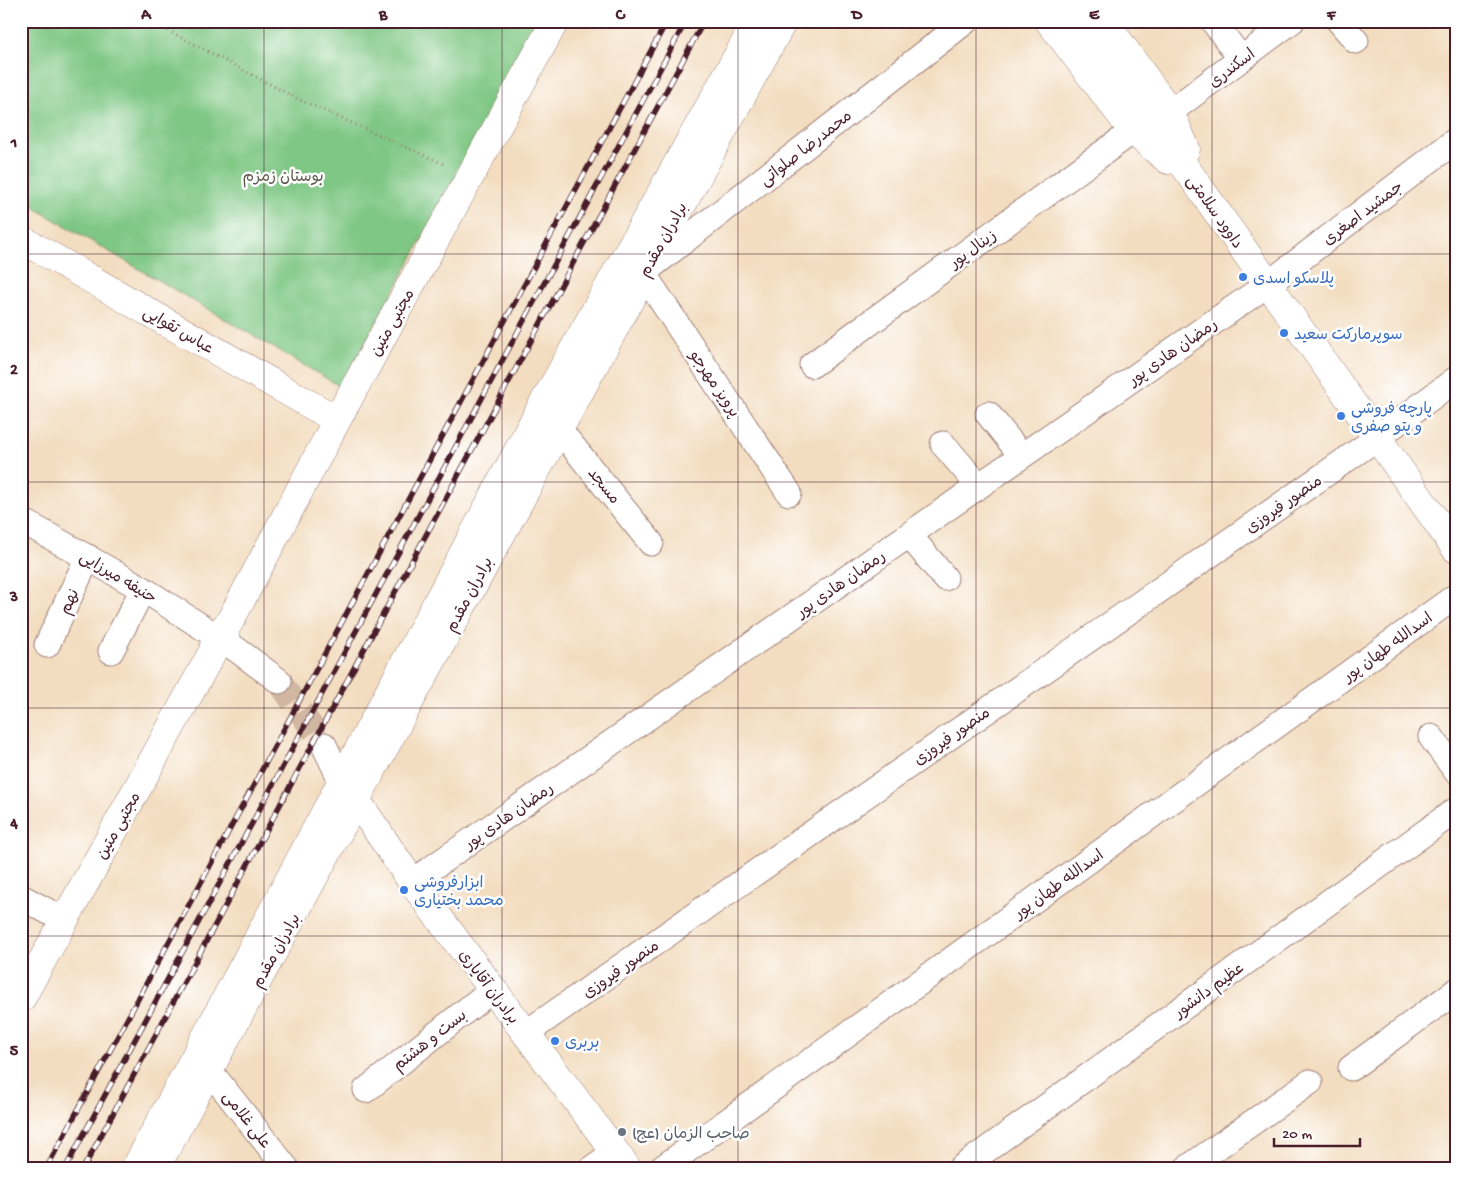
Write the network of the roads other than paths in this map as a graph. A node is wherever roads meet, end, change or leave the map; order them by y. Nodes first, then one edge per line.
1 (555, 21) edge
2 (757, 21) edge
3 (783, 21) edge
4 (966, 21) edge
5 (1049, 21) edge
6 (1079, 21) edge
7 (1104, 21) edge
8 (1213, 21) edge
9 (1292, 21) edge
10 (1339, 21) edge
11 (1356, 41) dead end
12 (1241, 59) junction
13 (1170, 112) junction
14 (1132, 131) junction
15 (1456, 140) edge
16 (1205, 195) junction
17 (21, 239) edge
18 (643, 274) junction
19 (1268, 284) junction
20 (812, 365) dead end
21 (1456, 379) edge
22 (988, 414) dead end
23 (337, 420) junction
24 (558, 428) junction
25 (1377, 438) junction
26 (943, 444) dead end
27 (1022, 456) junction
28 (979, 486) junction
29 (789, 493) dead end
30 (24, 529) edge
31 (909, 535) junction
32 (652, 543) dead end
33 (1456, 549) edge
34 (88, 557) junction
35 (945, 578) dead end
36 (144, 590) junction
37 (1456, 596) edge
38 (221, 638) junction
39 (47, 645) dead end
40 (110, 651) dead end
41 (279, 682) tunnel mouth
42 (1431, 738) dead end
43 (324, 745) tunnel mouth
44 (1456, 771) edge
45 (350, 791) junction
46 (1456, 810) edge
47 (412, 882) junction
48 (21, 897) edge
49 (64, 920) junction
50 (493, 989) junction
51 (1456, 991) edge
52 (21, 999) edge
53 (526, 1033) junction
54 (1351, 1068) dead end
55 (209, 1070) junction
56 (1310, 1082) dead end
57 (366, 1090) dead end
58 (621, 1160) edge
59 (134, 1169) edge
60 (155, 1169) edge
61 (287, 1169) edge
62 (591, 1169) edge
63 (660, 1169) edge
64 (960, 1169) edge
65 (1186, 1169) edge

1 - 23 street, مجتبی متین
2 - 45 street, برادران مقدم
3 - 18 street, برادران مقدم
4 - 18 street, محمدرضا صلواتی
5 - 14 street
6 - 16 street, داوود سلامتی
7 - 13 street
8 - 12 street
9 - 12 street, اسکندری
10 - 11 street
12 - 13 street, اسکندری
13 - 16 street
14 - 16 street
14 - 20 street, زینال پور
15 - 19 street, جمشید اصغری
16 - 19 street, داوود سلامتی
17 - 23 street, عباس تقوایی
18 - 24 street, برادران مقدم
18 - 29 street, پرویز مهرجو
19 - 25 street, داوود سلامتی
19 - 27 street, رمضان هادی پور
21 - 25 street, منصور فیروزی
22 - 27 street
23 - 38 street, مجتبی متین
24 - 32 street, مسجد
24 - 45 street, برادران مقدم
25 - 33 street, داوود سلامتی
25 - 53 street, منصور فیروزی
26 - 28 street
27 - 28 street, رمضان هادی پور
28 - 31 street, رمضان هادی پور
30 - 34 street, حنیفه میرزایی
31 - 35 street
31 - 47 street, رمضان هادی پور
34 - 36 street, حنیفه میرزایی
34 - 39 street, نهم
36 - 38 street, حنیفه میرزایی
36 - 40 street
37 - 63 street, اسدالله طهان پور
38 - 41 street, حنیفه میرزایی
38 - 49 street, مجتبی متین
42 - 44 street
43 - 45 street
45 - 47 street, برادران آقایاری
45 - 55 street, برادران مقدم
45 - 59 street, برادران مقدم
46 - 64 street, عظیم دانشور
47 - 50 street, برادران آقایاری
48 - 49 street
49 - 52 street, مجتبی متین
50 - 53 street, برادران آقایاری
50 - 57 street, بست و هشتم
51 - 54 street
53 - 58 street, برادران آقایاری
55 - 60 street, برادران مقدم
55 - 61 street, علی غلامی
56 - 65 street
58 - 62 street

